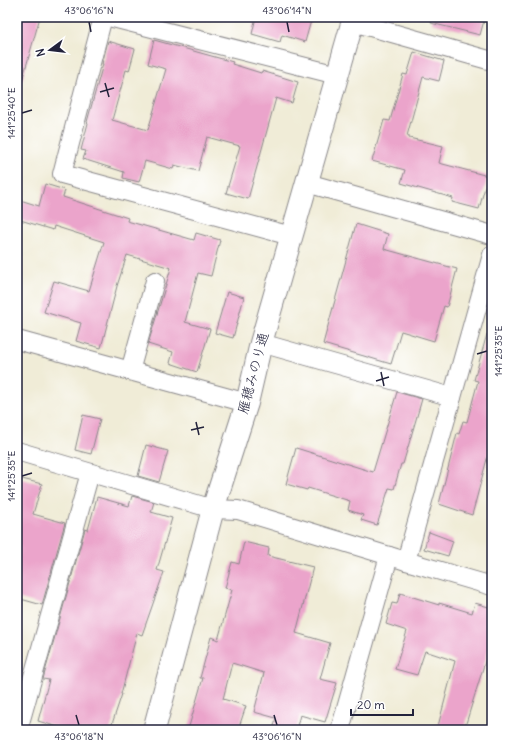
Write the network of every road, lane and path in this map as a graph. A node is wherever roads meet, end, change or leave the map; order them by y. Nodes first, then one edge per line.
1 (103, 17) edge
2 (109, 17) edge
3 (354, 20) edge
4 (492, 61) edge
5 (337, 75) junction
6 (307, 183) junction
7 (492, 235) edge
8 (291, 236) junction
9 (492, 255) edge
10 (155, 280) dead end
11 (17, 340) edge
12 (261, 343) junction
13 (130, 371) junction
14 (452, 397) junction
15 (247, 402) junction
16 (17, 451) edge
17 (90, 473) junction
18 (213, 509) junction
19 (389, 556) junction
20 (406, 561) junction
21 (492, 586) edge
22 (18, 730) edge
23 (154, 730) edge
24 (340, 730) edge

1 - 8 street
2 - 5 street
3 - 4 street
3 - 5 street, 雁穂みのり通
5 - 6 street, 雁穂みのり通
6 - 7 street
6 - 8 street, 雁穂みのり通
8 - 12 street, 雁穂みのり通
9 - 14 street
10 - 13 street
11 - 13 street
12 - 14 street
12 - 15 street, 雁穂みのり通
13 - 15 street
14 - 20 street
15 - 18 street, 雁穂みのり通
16 - 17 street
17 - 18 street
17 - 22 street
18 - 19 street
18 - 23 street, 雁穂みのり通
19 - 20 street
19 - 24 street
20 - 21 street

